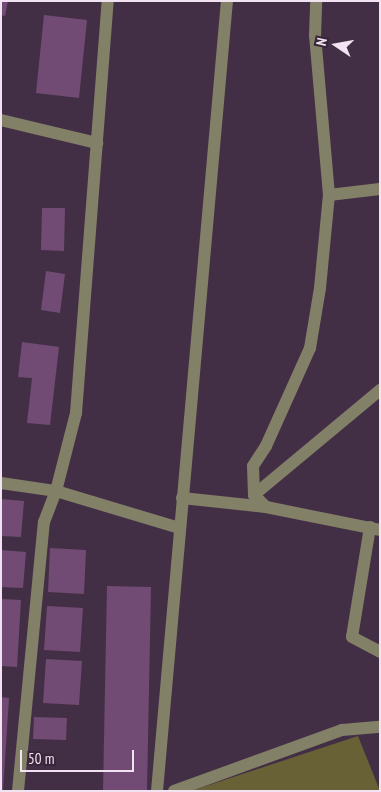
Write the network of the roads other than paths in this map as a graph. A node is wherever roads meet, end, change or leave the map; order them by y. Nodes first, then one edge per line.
1 (108, 1) edge
2 (227, 1) edge
3 (316, 1) edge
4 (1, 120) edge
5 (97, 143) junction
6 (380, 189) edge
7 (329, 196) junction
8 (380, 390) edge
9 (1, 483) edge
10 (56, 491) junction
11 (254, 495) junction
12 (182, 498) junction
13 (266, 507) junction
14 (179, 528) junction
15 (375, 529) edge
16 (380, 652) edge
17 (380, 727) edge
18 (18, 791) edge
19 (157, 791) edge
20 (174, 791) edge

1 - 5 street
2 - 12 street
3 - 7 street
4 - 5 street
5 - 10 street
6 - 7 street
7 - 11 street
8 - 11 street
9 - 10 street
10 - 14 street
10 - 18 street
11 - 13 street
12 - 13 street
12 - 14 street
13 - 15 street
14 - 19 street
15 - 16 street
17 - 20 street

